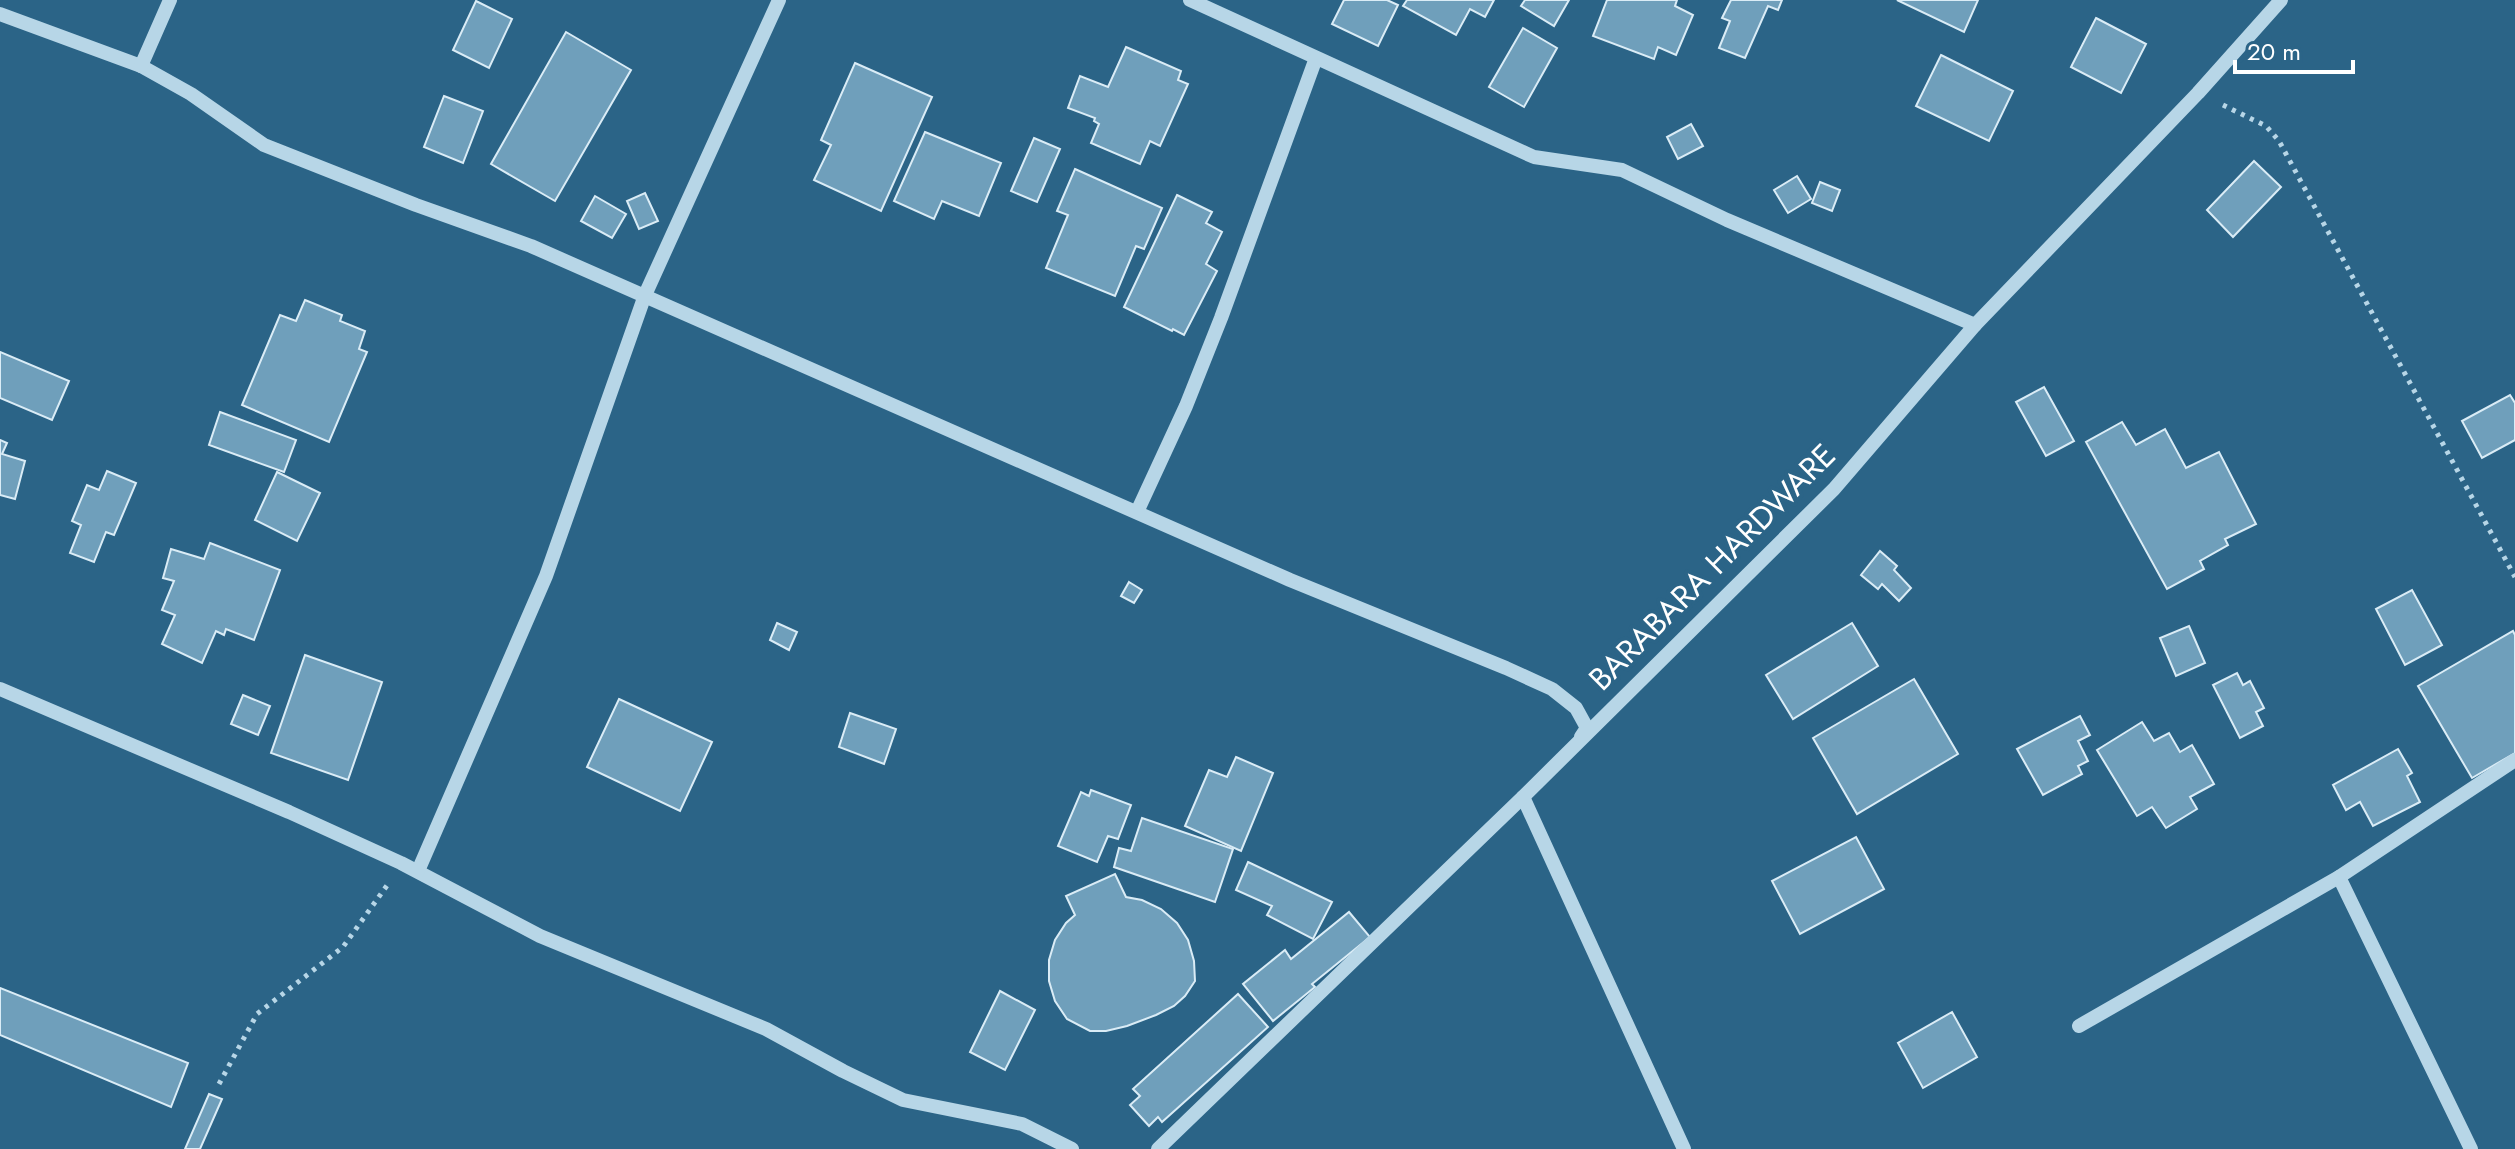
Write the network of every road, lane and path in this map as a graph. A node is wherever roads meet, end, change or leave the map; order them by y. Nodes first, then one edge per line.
1 (170, 0) edge
2 (779, 0) edge
3 (1190, 0) edge
4 (2281, 0) edge
5 (0, 14) edge
6 (1316, 58) junction
7 (141, 66) junction
8 (2198, 93) junction
9 (645, 295) junction
10 (1975, 325) junction
11 (1137, 512) junction
12 (2515, 577) edge
13 (0, 689) edge
14 (1581, 737) junction
15 (2515, 760) edge
16 (1523, 797) junction
17 (401, 863) junction
18 (418, 871) junction
19 (2339, 877) junction
20 (2079, 1026) dead end
21 (219, 1084) dead end
22 (1072, 1149) edge
23 (1158, 1149) edge
24 (1684, 1149) edge
25 (2471, 1149) edge

1 - 7 street
2 - 9 street
3 - 6 street
4 - 8 street, BARABARA HARDWARE
5 - 7 street
6 - 10 street
6 - 11 street
7 - 9 street
8 - 10 street, BARABARA HARDWARE
8 - 12 path
9 - 11 street
9 - 18 street
10 - 14 street, BARABARA HARDWARE
11 - 14 street
13 - 17 street
14 - 16 street, BARABARA HARDWARE
15 - 19 street
16 - 23 street, BARABARA HARDWARE
16 - 24 street
17 - 18 street
17 - 21 path
18 - 22 street
19 - 20 street
19 - 25 street

